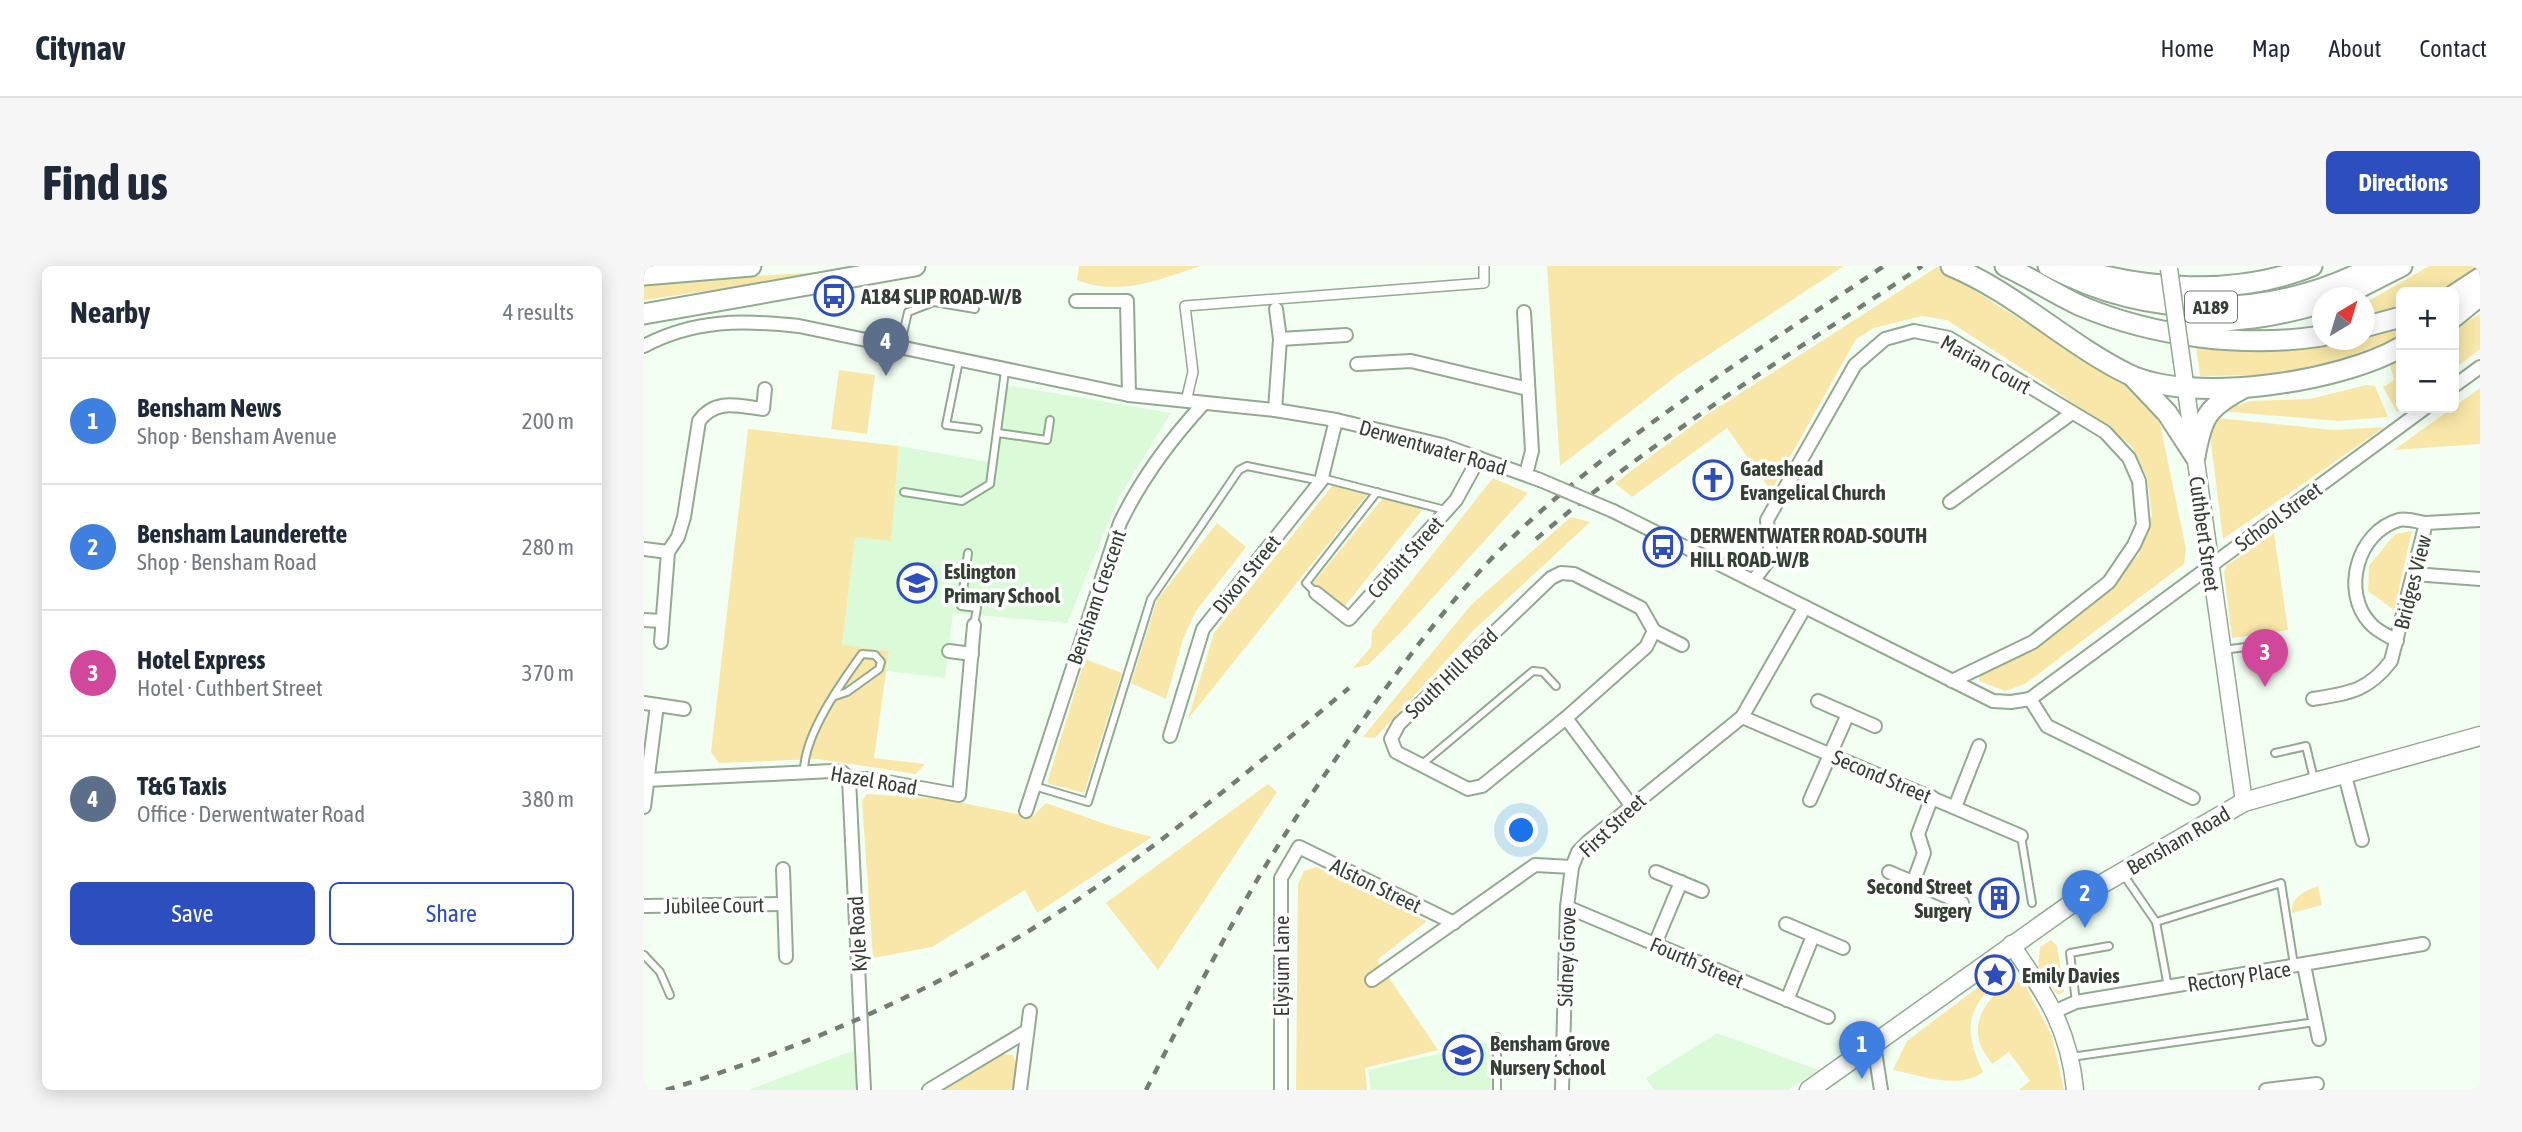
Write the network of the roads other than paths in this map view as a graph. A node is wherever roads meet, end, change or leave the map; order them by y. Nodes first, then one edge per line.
1 (751, 266) edge
2 (915, 266) edge
3 (1483, 266) edge
4 (2048, 266) edge
5 (2068, 266) edge
6 (2312, 266) edge
7 (2374, 266) edge
8 (2402, 266) edge
9 (1956, 268) edge
10 (2008, 268) edge
11 (2168, 268) edge
12 (644, 275) edge
13 (2480, 278) edge
14 (2361, 287) edge
15 (2459, 292) edge
16 (2480, 296) edge
17 (1076, 301) dead end
18 (2312, 306) edge
19 (975, 309) dead end
20 (1276, 309) dead end
21 (1524, 312) dead end
22 (2459, 313) edge
23 (644, 314) edge
24 (2396, 318) edge
25 (2375, 324) edge
26 (1346, 335) dead end
27 (2312, 337) edge
28 (1280, 339) junction
29 (644, 346) edge
30 (900, 349) junction
31 (2396, 349) edge
32 (959, 362) junction
33 (1357, 364) dead end
34 (2480, 367) edge
35 (1005, 371) junction
36 (2129, 374) junction
37 (2459, 382) edge
38 (2246, 387) junction
39 (1528, 389) junction
40 (2186, 389) junction
41 (765, 390) dead end
42 (1129, 395) junction
43 (1186, 401) junction
44 (1204, 403) junction
45 (1276, 410) junction
46 (2072, 413) junction
47 (2418, 413) edge
48 (1050, 420) dead end
49 (1335, 420) junction
50 (978, 429) dead end
51 (998, 433) junction
52 (2195, 456) junction
53 (1479, 458) junction
54 (1526, 474) junction
55 (1321, 479) junction
56 (904, 492) dead end
57 (1377, 492) junction
58 (1950, 502) dead end
59 (1447, 511) junction
60 (2480, 520) edge
61 (2426, 523) junction
62 (644, 549) edge
63 (668, 552) junction
64 (968, 553) dead end
65 (2209, 567) junction
66 (2414, 574) junction
67 (2480, 579) edge
68 (1754, 580) junction
69 (1316, 593) joint
70 (1805, 607) junction
71 (644, 620) edge
72 (662, 621) junction
73 (974, 625) joint
74 (1654, 631) junction
75 (2398, 641) junction
76 (661, 642) dead end
77 (2276, 643) dead end
78 (1682, 645) dead end
79 (2221, 650) junction
80 (949, 651) dead end
81 (972, 654) junction
82 (1952, 681) junction
83 (1556, 686) dead end
84 (835, 696) junction
85 (2030, 699) junction
86 (2313, 699) dead end
87 (1818, 701) dead end
88 (651, 704) edge
89 (684, 709) dead end
90 (1848, 714) junction
91 (1742, 717) junction
92 (1566, 718) junction
93 (1875, 726) dead end
94 (1170, 736) dead end
95 (2480, 736) edge
96 (1979, 746) dead end
97 (2275, 753) dead end
98 (1830, 754) junction
99 (1421, 765) junction
100 (804, 773) junction
101 (2345, 776) junction
102 (849, 779) junction
103 (646, 780) junction
104 (2316, 784) junction
105 (1034, 786) junction
106 (1932, 797) junction
107 (2193, 798) dead end
108 (1810, 800) dead end
109 (2244, 802) junction
110 (1631, 805) junction
111 (644, 807) edge
112 (1955, 807) junction
113 (1026, 811) dead end
114 (2021, 836) joint
115 (2362, 840) dead end
116 (1299, 847) joint
117 (1572, 867) junction
118 (783, 869) dead end
119 (1656, 872) dead end
120 (1889, 872) dead end
121 (2122, 872) junction
122 (1681, 882) junction
123 (1913, 883) junction
124 (1702, 891) dead end
125 (1962, 903) dead end
126 (2032, 903) dead end
127 (784, 904) junction
128 (644, 906) edge
129 (1567, 907) junction
130 (2156, 922) junction
131 (1454, 923) junction
132 (1786, 924) dead end
133 (1814, 936) junction
134 (1655, 944) junction
135 (2011, 944) junction
136 (2423, 944) dead end
137 (2109, 946) dead end
138 (1843, 948) dead end
139 (644, 956) edge
140 (786, 957) dead end
141 (2299, 966) junction
142 (1372, 980) dead end
143 (2168, 987) junction
144 (670, 995) dead end
145 (1787, 1000) junction
146 (2076, 1002) junction
147 (1030, 1011) dead end
148 (2056, 1011) junction
149 (1828, 1017) dead end
150 (2316, 1022) junction
151 (1027, 1031) junction
152 (1497, 1037) dead end
153 (2319, 1039) dead end
154 (1874, 1045) junction
155 (2071, 1057) junction
156 (2317, 1084) dead end
157 (864, 1090) edge
158 (929, 1090) edge
159 (1020, 1090) edge
160 (1282, 1090) edge
161 (1497, 1090) edge
162 (1562, 1090) edge
163 (1809, 1090) edge
164 (1881, 1090) edge
165 (2075, 1090) edge
166 (2266, 1090) edge

1 - 12 main road
2 - 23 main road
3 - 43 street
4 - 7 main road, A189
5 - 6 main road
8 - 14 main road
9 - 36 main road
10 - 18 main road, A189
10 - 27 main road
11 - 40 street, Cuthbert Street, bridge
13 - 15 main road
16 - 22 main road
17 - 42 street
19 - 30 lane
20 - 28 street
21 - 39 street
24 - 25 main road
26 - 28 street
28 - 45 street
29 - 30 street, Derwentwater Road
30 - 32 street, Derwentwater Road
31 - 38 main road
32 - 35 street, Derwentwater Road
32 - 50 lane
33 - 39 street
34 - 37 street
35 - 42 street, Derwentwater Road
35 - 51 lane
36 - 40 main road
36 - 52 main road
38 - 40 main road
38 - 52 main road
39 - 54 street
40 - 52 street, Cuthbert Street
41 - 63 street
42 - 43 street, Derwentwater Road
43 - 44 street, Derwentwater Road
44 - 45 street, Derwentwater Road
44 - 105 street, Bensham Crescent
45 - 49 street, Derwentwater Road
46 - 58 street
46 - 68 street, Marian Court
46 - 82 street, Marian Court
47 - 65 street, School Street
48 - 51 lane
49 - 53 street, Derwentwater Road
49 - 55 street, Dixon Street
51 - 56 lane
52 - 65 street, Cuthbert Street
53 - 54 street, Derwentwater Road
53 - 59 street, Corbitt Street
54 - 68 street, Derwentwater Road, bridge
55 - 57 lane
55 - 94 street, Dixon Street
55 - 105 lane
57 - 59 lane
57 - 69 lane
59 - 69 street, Corbitt Street
60 - 61 street, Bridges View
61 - 66 street, Bridges View
61 - 75 street, Bridges View
62 - 63 street
63 - 72 street
64 - 73 lane
65 - 79 street, Cuthbert Street
65 - 85 street, School Street
66 - 67 street
66 - 75 street, Bridges View
68 - 70 street, Derwentwater Road
70 - 82 street, Derwentwater Road
70 - 91 street, First Street
71 - 72 street
72 - 76 street
73 - 81 street, Hazel Road
74 - 78 street, South Hill Road
74 - 92 street, South Hill Road
74 - 99 street, South Hill Road
75 - 86 street, Bridges View
77 - 79 lane
79 - 109 street, Cuthbert Street
80 - 81 street
81 - 102 street, Hazel Road
82 - 85 street, Derwentwater Road
83 - 99 lane
84 - 84 lane
84 - 100 lane
85 - 107 street
87 - 90 street
88 - 89 street
88 - 103 street
90 - 93 street
90 - 98 street
91 - 98 street, Second Street
91 - 110 street, First Street
92 - 99 street, South Hill Road
92 - 110 street
95 - 101 main road, Bensham Road
96 - 112 street
97 - 104 lane
98 - 106 street, Second Street
98 - 108 street
100 - 102 street, Hazel Road
100 - 103 street, Hazel Road
101 - 104 main road, Bensham Road
101 - 115 street
102 - 157 street, Kyle Road
103 - 111 street
104 - 109 main road, Bensham Road
105 - 113 street, Bensham Crescent
106 - 112 street, Second Street
106 - 123 street
109 - 121 main road, Bensham Road
110 - 117 street, First Street
112 - 114 street, Second Street
114 - 126 lane
116 - 131 street, Alston Street
116 - 160 street, Elysium Lane
117 - 129 street, Sidney Grove
117 - 131 street, First Street
118 - 127 street
119 - 122 street
120 - 123 street
121 - 130 lane
121 - 135 main road, Bensham Road
122 - 124 street
122 - 134 street
123 - 125 street
127 - 128 street, Jubilee Court
127 - 140 street
129 - 134 street, Fourth Street
129 - 162 street, Sidney Grove
130 - 141 lane
130 - 143 lane
131 - 142 street, First Street
132 - 133 street
133 - 138 street
133 - 145 street
134 - 145 street, Fourth Street
135 - 148 street
135 - 154 main road, Bensham Road
136 - 141 street, Rectory Place
137 - 146 lane
139 - 144 lane
141 - 143 street, Rectory Place
141 - 150 street
143 - 146 street, Rectory Place
145 - 149 street, Fourth Street
146 - 148 street, Rectory Place
147 - 151 street
148 - 155 street
150 - 153 street
150 - 155 lane
151 - 158 street
151 - 159 street
152 - 161 lane
154 - 163 main road, Bensham Road
154 - 164 street
155 - 165 street
156 - 166 street

